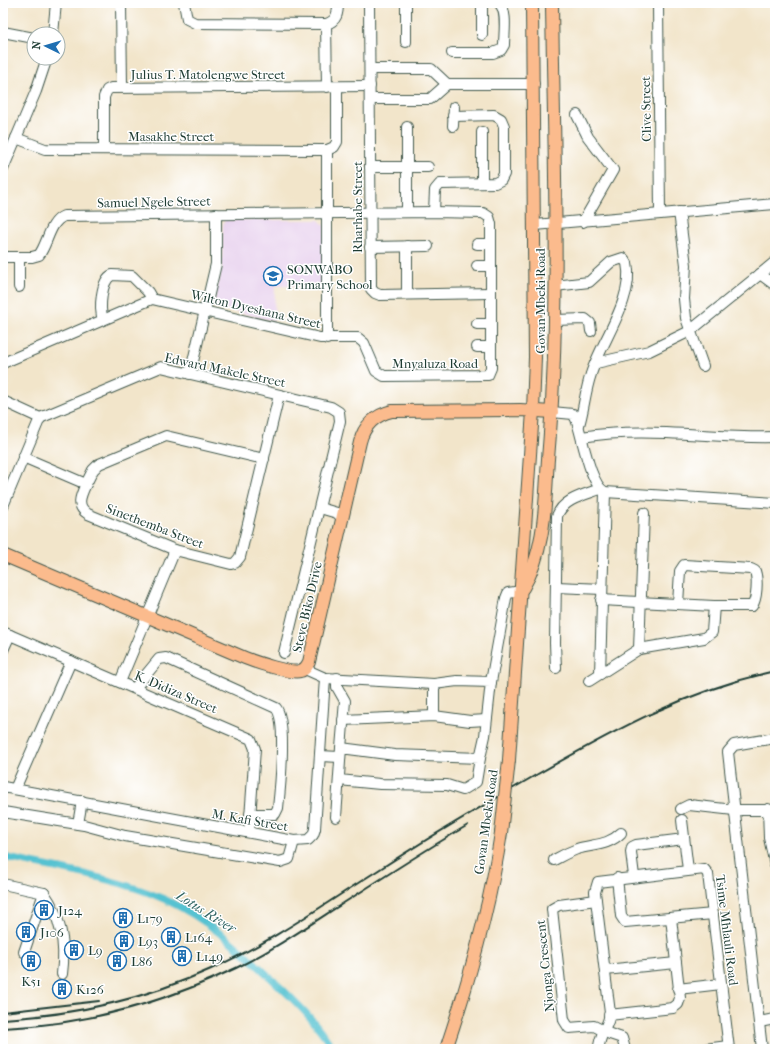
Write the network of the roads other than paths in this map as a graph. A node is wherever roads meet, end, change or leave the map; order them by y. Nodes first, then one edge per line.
1 (56, 3) edge
2 (121, 3) edge
3 (184, 3) edge
4 (338, 3) edge
5 (369, 3) edge
6 (406, 3) edge
7 (482, 3) edge
8 (499, 3) edge
9 (532, 3) edge
10 (552, 3) edge
11 (658, 3) edge
12 (326, 24) junction
13 (54, 26) edge
14 (3, 32) edge
15 (482, 35) dead end
16 (26, 36) edge
17 (406, 42) dead end
18 (452, 52) dead end
19 (44, 66) edge
20 (370, 69) junction
21 (433, 71) junction
22 (447, 84) junction
23 (534, 84) junction
24 (370, 86) junction
25 (122, 87) junction
26 (332, 87) junction
27 (434, 96) junction
28 (370, 99) junction
29 (577, 115) dead end
30 (453, 126) dead end
31 (407, 127) dead end
32 (482, 132) dead end
33 (16, 138) junction
34 (104, 149) junction
35 (327, 150) junction
36 (370, 167) junction
37 (407, 167) junction
38 (428, 167) dead end
39 (3, 170) edge
40 (482, 183) junction
41 (775, 204) edge
42 (370, 212) junction
43 (407, 212) junction
44 (434, 212) junction
45 (679, 212) junction
46 (328, 213) junction
47 (216, 214) junction
48 (660, 214) junction
49 (582, 222) junction
50 (554, 224) junction
51 (535, 225) junction
52 (477, 244) dead end
53 (491, 244) junction
54 (407, 246) junction
55 (428, 246) dead end
56 (370, 247) junction
57 (3, 257) edge
58 (19, 257) junction
59 (775, 262) edge
60 (477, 266) dead end
61 (491, 266) junction
62 (760, 274) junction
63 (775, 285) edge
64 (19, 286) dead end
65 (555, 286) junction
66 (491, 293) junction
67 (407, 294) junction
68 (152, 299) junction
69 (205, 310) junction
70 (103, 320) junction
71 (555, 320) junction
72 (477, 324) dead end
73 (491, 324) junction
74 (591, 331) dead end
75 (690, 331) junction
76 (327, 339) junction
77 (477, 347) dead end
78 (491, 347) junction
79 (3, 363) edge
80 (596, 363) junction
81 (703, 366) dead end
82 (190, 374) junction
83 (279, 395) junction
84 (3, 401) edge
85 (533, 411) junction
86 (552, 412) junction
87 (40, 418) junction
88 (579, 425) junction
89 (582, 437) junction
90 (775, 437) edge
91 (23, 457) junction
92 (264, 459) junction
93 (86, 484) junction
94 (602, 490) junction
95 (775, 503) edge
96 (3, 506) edge
97 (320, 508) junction
98 (644, 513) dead end
99 (341, 514) junction
100 (175, 550) junction
101 (3, 555) edge
102 (557, 587) junction
103 (602, 589) junction
104 (517, 593) junction
105 (601, 600) junction
106 (641, 602) junction
107 (678, 604) junction
108 (714, 606) junction
109 (148, 616) junction
110 (6, 633) edge
111 (639, 649) junction
112 (3, 650) edge
113 (284, 653) dead end
114 (71, 661) junction
115 (556, 668) dead end
116 (305, 669) junction
117 (600, 674) junction
118 (325, 678) junction
119 (337, 678) junction
120 (589, 681) dead end
121 (120, 682) junction
122 (491, 682) junction
123 (434, 684) junction
124 (135, 688) junction
125 (434, 716) junction
126 (343, 720) junction
127 (486, 720) junction
128 (775, 738) edge
129 (341, 753) junction
130 (320, 756) junction
131 (480, 758) junction
132 (339, 780) junction
133 (3, 787) edge
134 (15, 789) junction
135 (82, 801) junction
136 (681, 809) dead end
137 (734, 810) junction
138 (772, 810) edge
139 (3, 812) edge
140 (250, 814) junction
141 (336, 817) dead end
142 (682, 820) dead end
143 (78, 824) junction
144 (249, 832) junction
145 (621, 832) dead end
146 (684, 839) junction
147 (294, 841) junction
148 (554, 860) dead end
149 (775, 865) edge
150 (688, 870) junction
151 (634, 876) junction
152 (617, 878) junction
153 (3, 884) edge
154 (44, 892) junction
155 (596, 900) junction
156 (713, 914) junction
157 (671, 918) junction
158 (24, 952) dead end
159 (676, 963) junction
160 (605, 970) junction
161 (62, 974) dead end
162 (721, 984) junction
163 (678, 989) junction
164 (610, 1014) junction
165 (775, 1019) edge
166 (759, 1022) junction
167 (604, 1031) junction
168 (729, 1048) edge
169 (446, 1049) edge
170 (599, 1049) edge
171 (625, 1049) edge
172 (705, 1049) edge
173 (762, 1049) edge

1 - 13 street
2 - 25 street
3 - 12 street
4 - 12 street
5 - 20 street, Rharhabe Street
6 - 17 street
7 - 15 street
8 - 18 street
9 - 23 main road, Govan Mbeki Road
10 - 50 main road, Govan Mbeki Road
11 - 48 street, Clive Street
12 - 26 street
14 - 16 street
19 - 33 street
20 - 21 street
20 - 24 street, Rharhabe Street
21 - 22 street
21 - 27 street
22 - 23 street
22 - 27 street
23 - 51 main road, Govan Mbeki Road
24 - 26 street, Julius T. Matolengwe Street
24 - 28 street, Rharhabe Street
25 - 26 street, Julius T. Matolengwe Street
25 - 34 street, Julius T. Matolengwe Street
26 - 35 street
27 - 28 street
28 - 36 street, Rharhabe Street
29 - 49 street
30 - 40 street
31 - 37 street
32 - 40 street
33 - 34 street, Masakhe Street
33 - 39 street
34 - 35 street, Masakhe Street
35 - 46 street, Wilton Dyeshana Street
36 - 37 street
36 - 42 street, Rharhabe Street
37 - 38 street
37 - 43 street
40 - 44 street
41 - 45 street
42 - 43 street, Mnyaluza Road
42 - 46 street, Mnyaluza Road
42 - 56 street, Rharhabe Street
43 - 44 street, Mnyaluza Road
44 - 53 street, Mnyaluza Road
45 - 48 street
45 - 75 street
46 - 47 street, Samuel Ngele Street
46 - 76 street, Wilton Dyeshana Street
47 - 58 street, Samuel Ngele Street
47 - 69 street
48 - 49 street
49 - 50 street
50 - 51 street
50 - 65 main road, Govan Mbeki Road
51 - 85 main road, Govan Mbeki Road
52 - 53 street
53 - 61 street, Mnyaluza Road
54 - 55 street
54 - 56 street
54 - 67 street
56 - 67 street, Rharhabe Street
57 - 58 street, Samuel Ngele Street
58 - 64 street
59 - 62 street
60 - 61 street
61 - 66 street, Mnyaluza Road
62 - 63 street
62 - 75 street
65 - 71 main road, Govan Mbeki Road
65 - 80 street
66 - 67 street, Rharhabe Street
66 - 73 street, Mnyaluza Road
68 - 69 street, Wilton Dyeshana Street
68 - 70 street
68 - 70 street
69 - 76 street, Wilton Dyeshana Street
69 - 82 street
70 - 79 street
71 - 74 street
71 - 86 main road, Govan Mbeki Road
72 - 73 street
73 - 78 street, Mnyaluza Road
75 - 80 street
75 - 81 street
76 - 78 street, Mnyaluza Road
77 - 78 street, Mnyaluza Road
80 - 88 street
82 - 83 street, Edward Makele Street
82 - 87 street, Edward Makele Street
83 - 92 street, Sinethemba Street
83 - 97 street, Edward Makele Street
84 - 87 street
85 - 86 main road, Steve Biko Drive
85 - 99 main road, Steve Biko Drive
85 - 104 main road, Govan Mbeki Road
86 - 88 street
86 - 104 main road, Govan Mbeki Road
87 - 91 street
88 - 89 street
89 - 90 street
89 - 94 street
91 - 93 street
91 - 96 street
92 - 93 street, Sinethemba Street
92 - 100 street, Sinethemba Street
93 - 100 street, Sinethemba Street
94 - 95 street
94 - 102 street
94 - 103 street
97 - 99 street
97 - 113 street
98 - 106 street
99 - 116 main road, Steve Biko Drive
100 - 109 street
101 - 109 main road, Steve Biko Drive
102 - 103 street
102 - 115 street
103 - 105 street
104 - 122 street
104 - 169 main road, Govan Mbeki Road, bridge
105 - 106 street
105 - 117 street
106 - 107 street
106 - 111 street
107 - 108 street
107 - 108 street
108 - 111 street
109 - 116 main road, Steve Biko Drive
109 - 121 street
110 - 112 street
110 - 114 street, K. Didiza Street
111 - 117 street
114 - 121 street, K. Didiza Street
114 - 134 street
116 - 118 street
117 - 120 street
118 - 119 street
118 - 130 street, M. Kafi Street
119 - 123 street
119 - 126 street
121 - 124 street, K. Didiza Street
122 - 123 street
122 - 127 street
123 - 125 street
124 - 140 street, K. Didiza Street
124 - 140 street
125 - 126 street
125 - 127 street
126 - 129 street
127 - 131 street
128 - 137 street
129 - 130 street
129 - 131 street
129 - 132 street
130 - 147 street, M. Kafi Street
131 - 132 street
132 - 141 street
133 - 134 street, M. Kafi Street
134 - 135 street, M. Kafi Street
135 - 143 street
135 - 144 street, M. Kafi Street
136 - 137 street
137 - 138 street
137 - 166 street
138 - 149 street
139 - 143 street
140 - 144 street, K. Didiza Street
142 - 146 street
143 - 147 street
144 - 147 street, M. Kafi Street
145 - 148 street
146 - 150 street
146 - 151 street
150 - 151 street, Tsime Mhlauli Road
150 - 156 street, Tsime Mhlauli Road
151 - 152 street, Tsime Mhlauli Road
152 - 155 street, Tsime Mhlauli Road
152 - 157 street
153 - 154 street
154 - 158 street
154 - 161 street
155 - 160 street
155 - 167 street, Njonga Crescent
156 - 157 street
156 - 162 street, Tsime Mhlauli Road
157 - 159 street
159 - 160 street
159 - 163 street
160 - 164 street
162 - 163 street
162 - 168 street, Tsime Mhlauli Road
163 - 164 street
164 - 167 street
165 - 166 street
166 - 173 street
167 - 170 street
167 - 171 street
168 - 172 street

